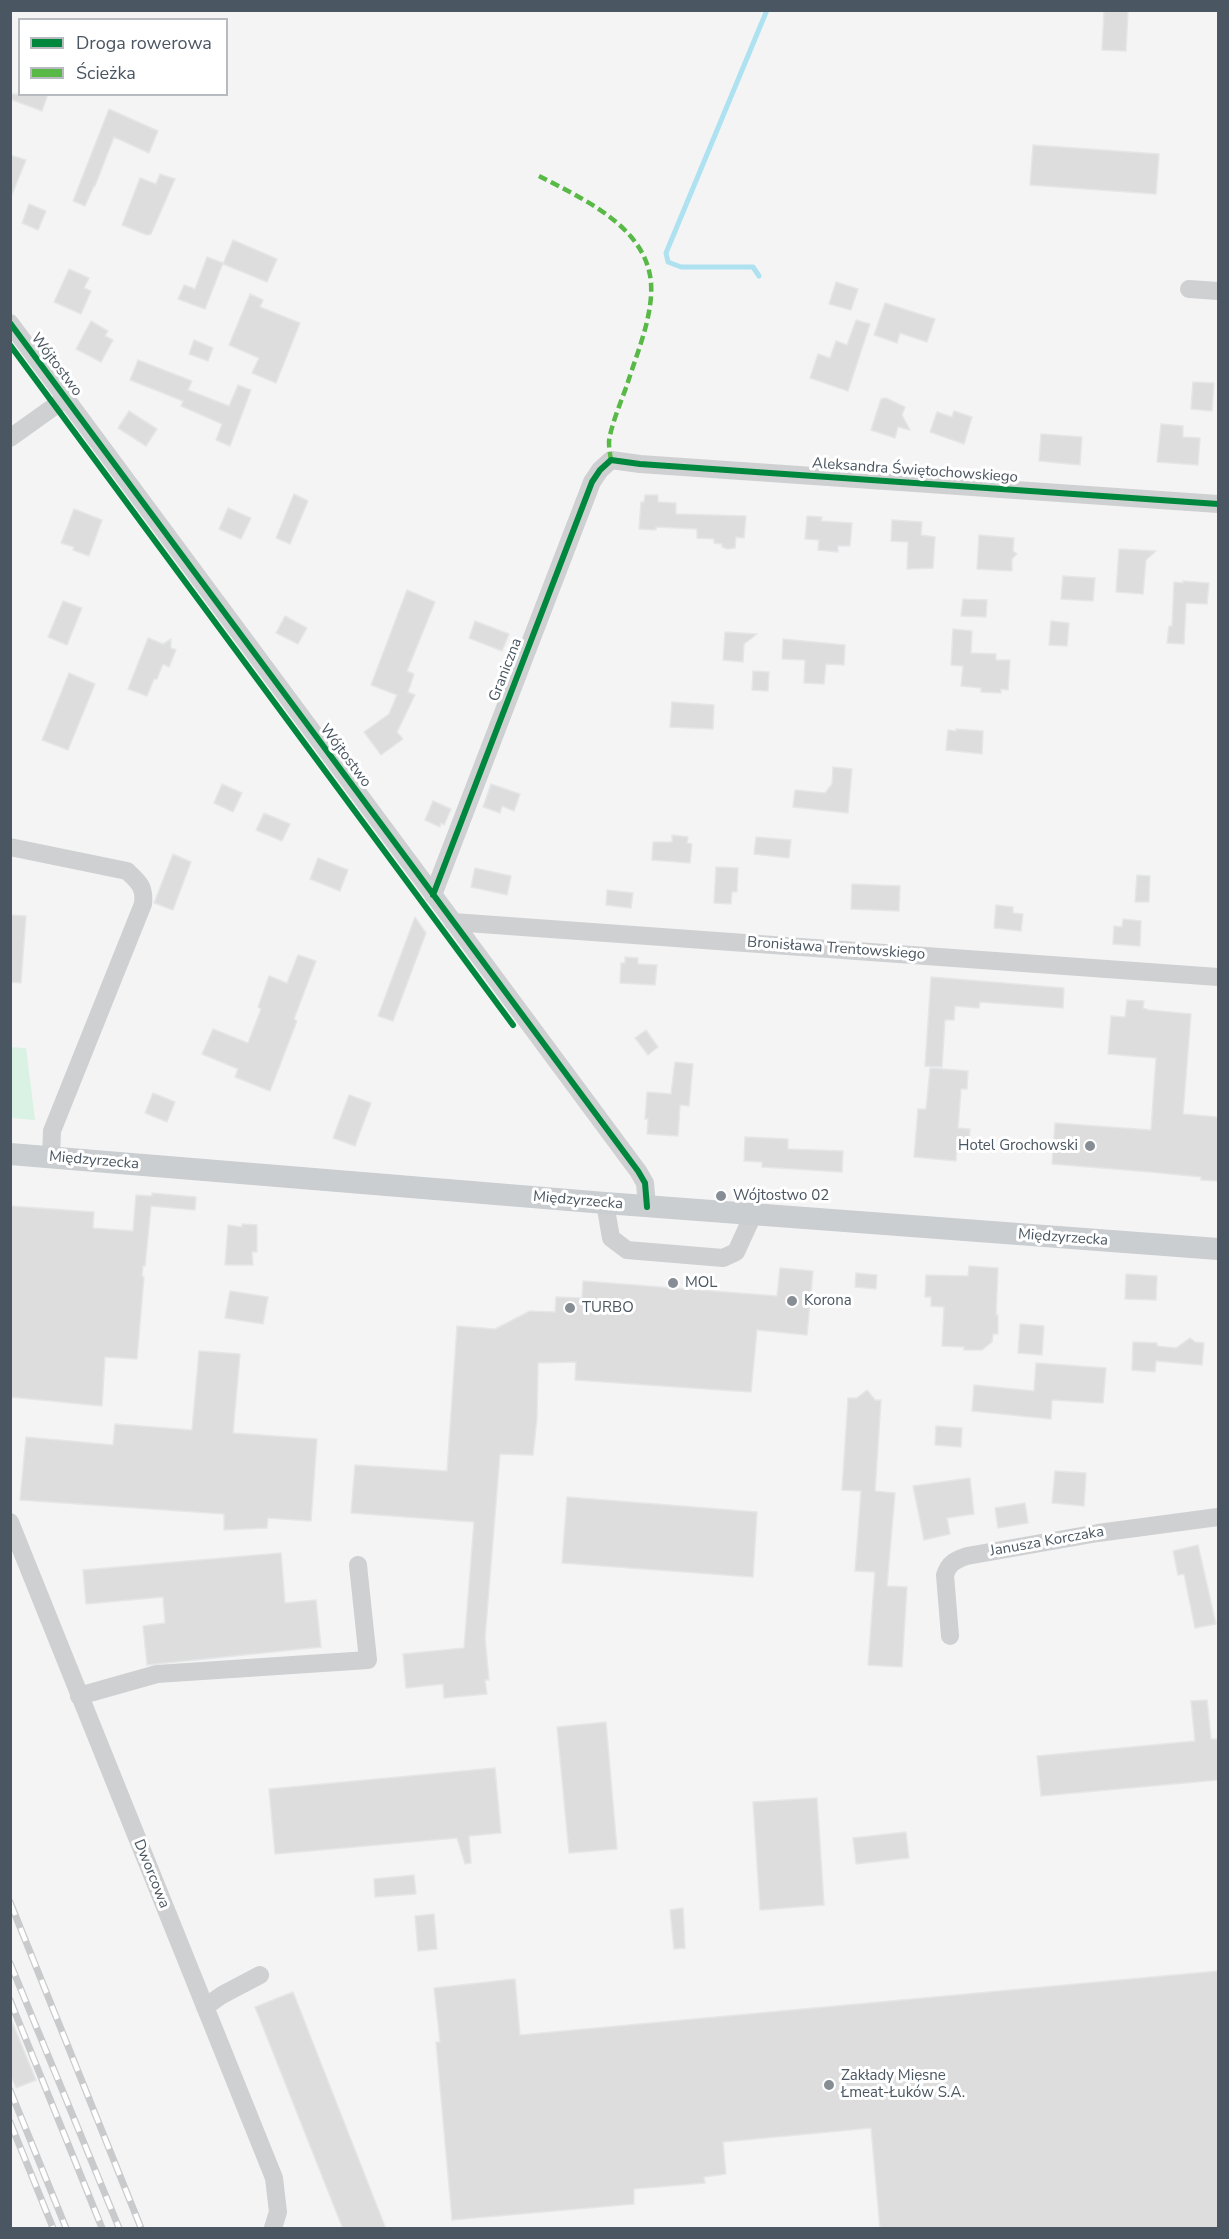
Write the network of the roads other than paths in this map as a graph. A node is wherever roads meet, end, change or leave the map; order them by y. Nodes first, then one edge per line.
1 (1189, 289) dead end
2 (1218, 291) edge
3 (10, 324) edge
4 (66, 398) junction
5 (10, 438) edge
6 (611, 460) joint
7 (1218, 504) edge
8 (10, 847) edge
9 (433, 895) junction
10 (453, 922) junction
11 (1218, 977) edge
12 (10, 1154) edge
13 (51, 1157) junction
14 (605, 1203) junction
15 (647, 1207) junction
16 (753, 1215) junction
17 (1218, 1249) edge
18 (1218, 1517) edge
19 (10, 1522) edge
20 (358, 1565) dead end
21 (950, 1636) dead end
22 (79, 1696) junction
23 (260, 1975) dead end
24 (206, 2007) junction
25 (273, 2229) edge

1 - 2 street
3 - 4 street, Wójtostwo
4 - 5 street
4 - 9 street, Wójtostwo
6 - 7 street, Aleksandra Świętochowskiego
6 - 9 street, Graniczna
8 - 13 street
9 - 10 street, Wójtostwo
10 - 11 street, Bronisława Trentowskiego
10 - 15 street, Wójtostwo
12 - 13 main road, Międzyrzecka
13 - 14 main road, Międzyrzecka
14 - 15 main road, Międzyrzecka
14 - 16 street
15 - 16 main road, Międzyrzecka
16 - 17 main road, Międzyrzecka
18 - 21 street, Janusza Korczaka
19 - 22 street, Dworcowa
20 - 22 street
22 - 24 street, Dworcowa
23 - 24 street
24 - 25 street, Dworcowa

